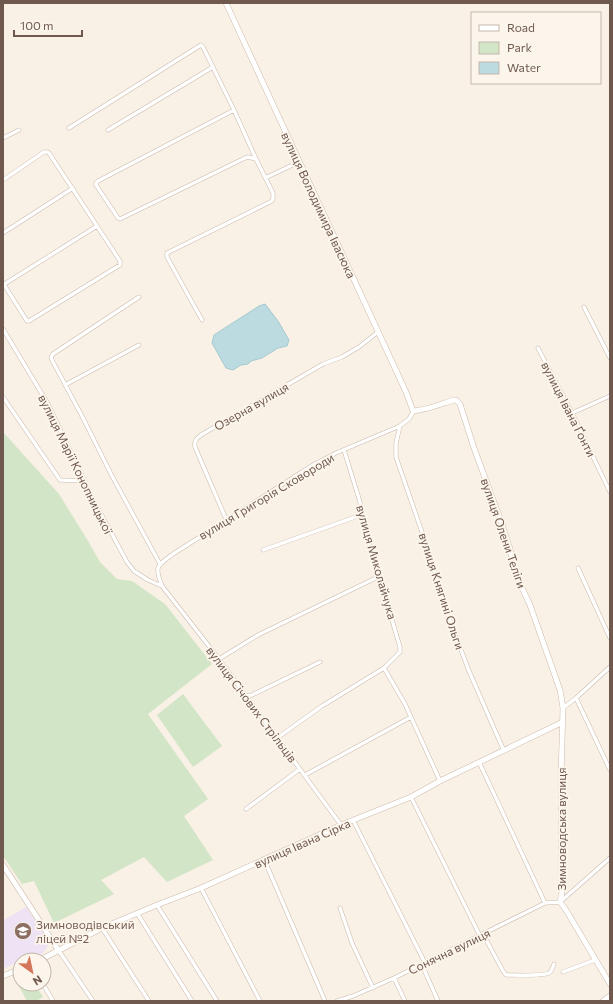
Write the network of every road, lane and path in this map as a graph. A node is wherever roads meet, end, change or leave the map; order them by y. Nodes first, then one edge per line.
1 (226, 3) edge
2 (213, 68) junction
3 (234, 110) junction
4 (69, 128) dead end
5 (19, 130) dead end
6 (108, 130) dead end
7 (3, 138) edge
8 (256, 159) junction
9 (299, 162) junction
10 (265, 178) junction
11 (3, 180) edge
12 (73, 188) junction
13 (97, 226) junction
14 (3, 233) edge
15 (3, 284) edge
16 (139, 297) dead end
17 (584, 306) dead end
18 (202, 320) dead end
19 (3, 329) edge
20 (378, 332) junction
21 (139, 345) dead end
22 (538, 348) dead end
23 (610, 358) edge
24 (65, 385) junction
25 (610, 396) edge
26 (3, 397) edge
27 (413, 409) junction
28 (572, 413) junction
29 (400, 426) junction
30 (344, 450) junction
31 (84, 481) junction
32 (610, 492) edge
33 (361, 515) junction
34 (226, 518) junction
35 (263, 550) dead end
36 (160, 564) junction
37 (578, 568) dead end
38 (380, 576) junction
39 (162, 586) junction
40 (610, 638) edge
41 (219, 658) junction
42 (320, 662) dead end
43 (610, 667) edge
44 (384, 668) junction
45 (245, 696) junction
46 (576, 698) junction
47 (563, 708) junction
48 (411, 717) junction
49 (562, 722) junction
50 (277, 738) junction
51 (504, 751) junction
52 (479, 762) junction
53 (300, 769) junction
54 (610, 770) edge
55 (305, 775) junction
56 (440, 781) junction
57 (411, 796) junction
58 (246, 809) dead end
59 (353, 820) junction
60 (340, 825) junction
61 (610, 858) edge
62 (264, 859) junction
63 (3, 865) edge
64 (202, 888) junction
65 (545, 902) junction
66 (560, 902) junction
67 (157, 905) junction
68 (340, 908) dead end
69 (137, 913) junction
70 (102, 928) junction
71 (481, 935) junction
72 (59, 951) junction
73 (52, 954) edge
74 (596, 960) junction
75 (423, 964) junction
76 (554, 964) dead end
77 (563, 972) dead end
78 (394, 978) junction
79 (610, 984) edge
80 (373, 988) junction
81 (48, 992) edge
82 (354, 996) junction
83 (610, 996) edge
84 (53, 1001) edge
85 (93, 1001) edge
86 (149, 1001) edge
87 (192, 1001) edge
88 (217, 1001) edge
89 (260, 1001) edge
90 (326, 1001) edge
91 (337, 1001) edge
92 (355, 1001) edge
93 (405, 1001) edge
94 (438, 1001) edge
95 (603, 1001) edge

1 - 9 street, вулиця Володимира Івасюка
2 - 3 street
2 - 4 street
2 - 6 street
3 - 8 street
3 - 8 street
5 - 7 street
8 - 10 street
9 - 10 street
9 - 20 street, вулиця Володимира Івасюка
10 - 18 street
11 - 12 street
12 - 13 street
12 - 14 street
13 - 15 street
13 - 15 street
16 - 24 street
17 - 23 street
19 - 31 street, вулиця Марії Конопницької
20 - 27 street, вулиця Володимира Івасюка
20 - 34 street, Озерна вулиця
21 - 24 street
22 - 28 street, вулиця Івана Ґонти
24 - 36 street
25 - 28 street
26 - 31 street
27 - 29 street, вулиця Григорія Сковороди
27 - 47 street, вулиця Олени Теліги
28 - 32 street, вулиця Івана Ґонти
29 - 30 street, вулиця Григорія Сковороди
29 - 51 street, вулиця Княгині Ольги
30 - 33 street, вулиця Миколайчука
30 - 34 street, вулиця Григорія Сковороди
31 - 39 street, вулиця Марії Конопницької
33 - 35 street
33 - 38 street, вулиця Миколайчука
34 - 36 street, вулиця Григорія Сковороди
36 - 39 street
37 - 40 street
38 - 41 street
38 - 44 street, вулиця Миколайчука
39 - 41 street, вулиця Січових Стрільців
41 - 45 street, вулиця Січових Стрільців
42 - 45 street
43 - 46 street
44 - 48 street
44 - 50 street, вулиця Миколайчука
45 - 50 street, вулиця Січових Стрільців
46 - 47 street
46 - 54 street
47 - 49 street, Зимноводська вулиця
48 - 55 street
48 - 56 street
49 - 51 street, вулиця Івана Сірка
49 - 66 street, Зимноводська вулиця
50 - 53 street, вулиця Січових Стрільців
51 - 52 street, вулиця Івана Сірка
52 - 56 street, вулиця Івана Сірка
52 - 65 street
53 - 55 street, вулиця Січових Стрільців
53 - 58 street
55 - 60 street, вулиця Січових Стрільців
56 - 57 street, вулиця Івана Сірка
57 - 59 street, вулиця Івана Сірка
57 - 71 street
59 - 60 street, вулиця Івана Сірка
59 - 75 street
60 - 62 street, вулиця Івана Сірка
61 - 66 street
62 - 64 street, вулиця Івана Сірка
62 - 90 street
63 - 72 street
64 - 67 street, вулиця Івана Сірка
64 - 89 street
65 - 66 street, Сонячна вулиця
65 - 71 street, Сонячна вулиця
66 - 74 street, Зимноводська вулиця
67 - 69 street, вулиця Івана Сірка
67 - 88 street
68 - 80 street
69 - 70 street, вулиця Івана Сірка
69 - 87 street
70 - 72 street, вулиця Івана Сірка
70 - 86 street
71 - 75 street, Сонячна вулиця
71 - 76 street
72 - 73 street, вулиця Івана Сірка
72 - 85 street
74 - 77 street
74 - 79 street, Зимноводська вулиця
75 - 78 street, Сонячна вулиця
75 - 94 street
78 - 80 street, Сонячна вулиця
78 - 93 street
80 - 82 street, Сонячна вулиця
81 - 84 street
82 - 91 street, Сонячна вулиця
82 - 92 street
83 - 95 street

